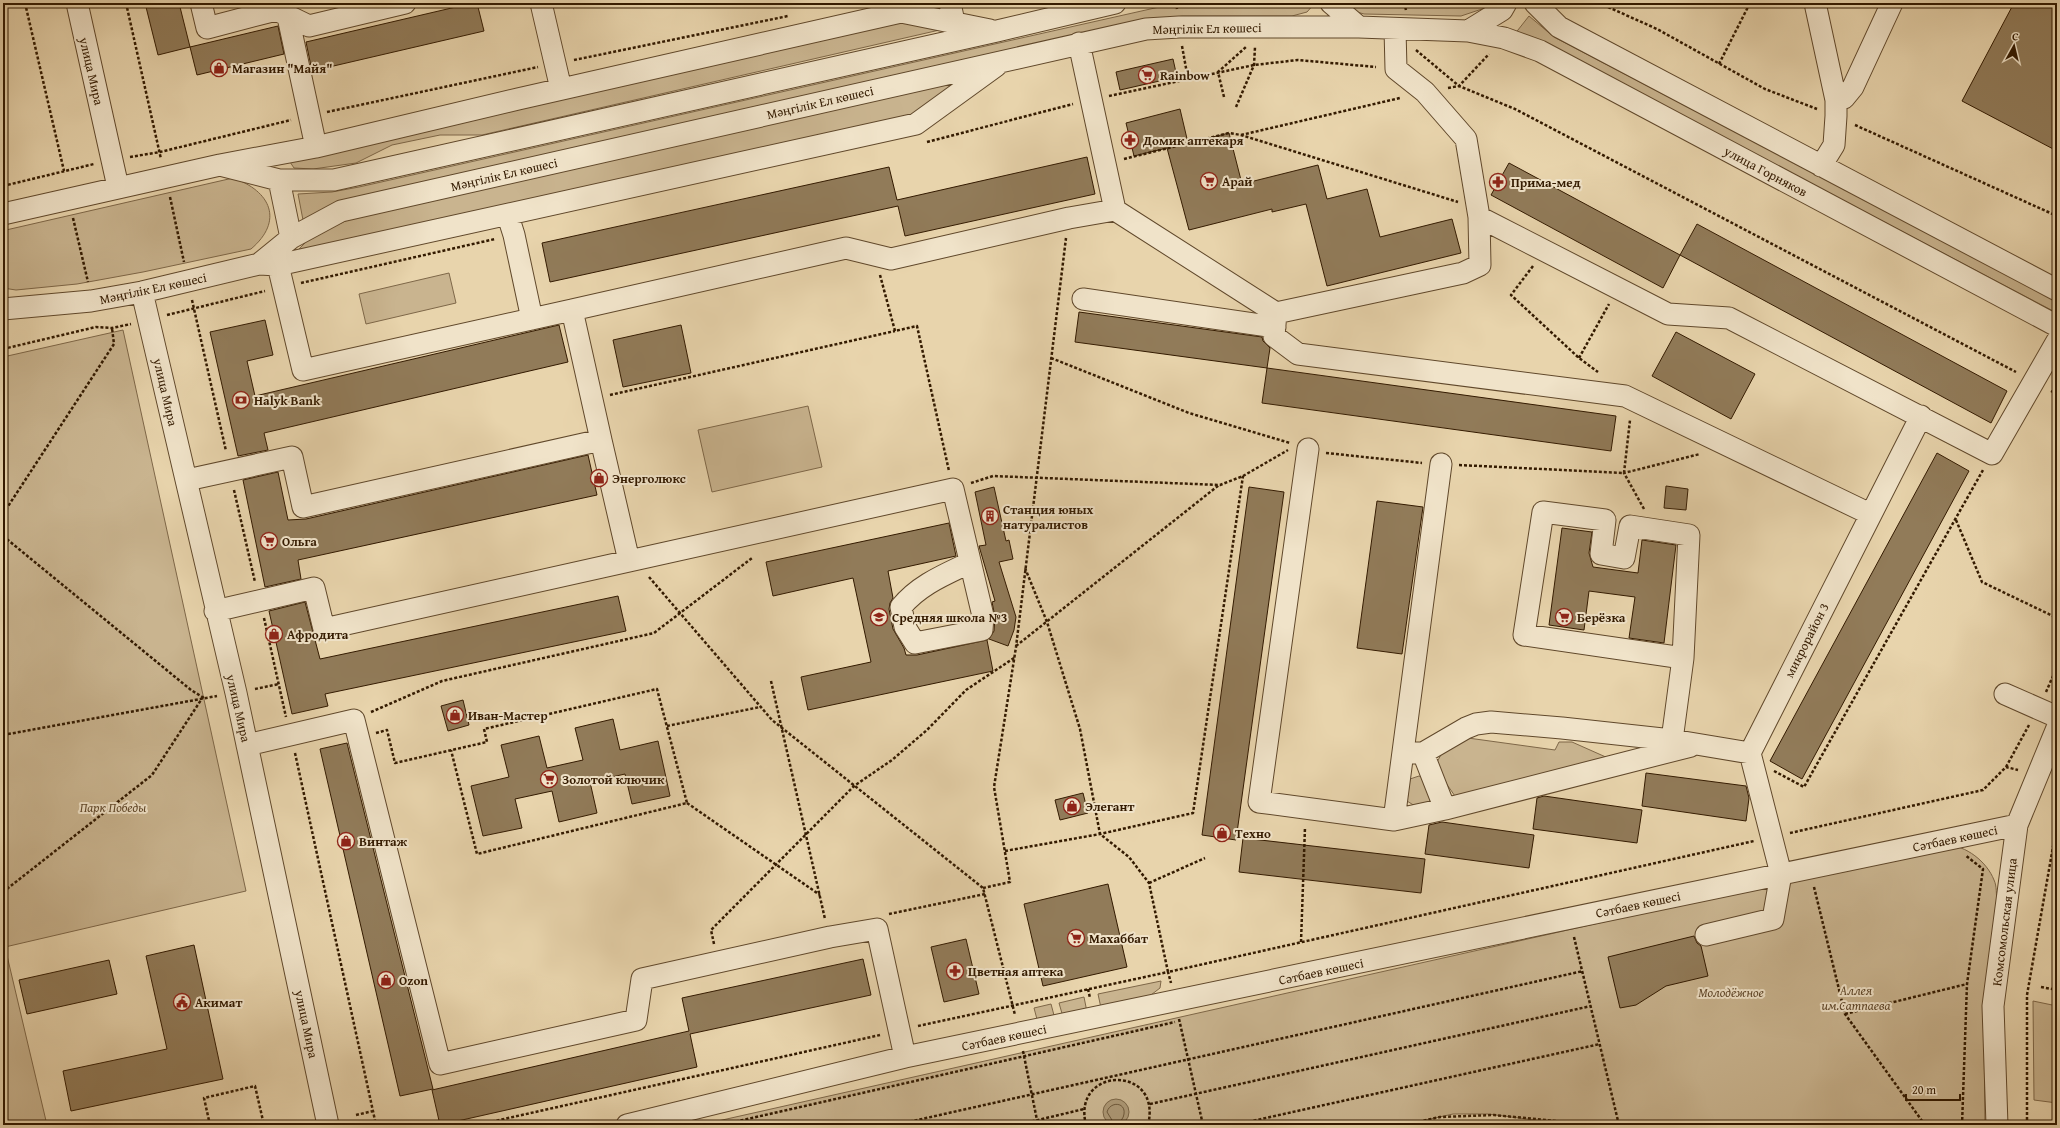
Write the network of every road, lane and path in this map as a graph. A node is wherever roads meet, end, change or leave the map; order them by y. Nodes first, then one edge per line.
1 (25, 3) edge
2 (77, 3) edge
3 (126, 3) edge
4 (201, 3) edge
5 (405, 3) edge
6 (542, 3) edge
7 (1115, 3) edge
8 (1331, 3) edge
9 (1506, 3) edge
10 (1535, 3) edge
11 (1599, 3) edge
12 (1750, 3) edge
13 (1816, 3) edge
14 (1892, 3) edge
15 (952, 12) edge
16 (789, 16) dead end
17 (288, 17) junction
18 (1359, 27) junction
19 (1395, 28) junction
20 (1468, 31) junction
21 (997, 32) junction
22 (1256, 33) junction
23 (1079, 43) junction
24 (1417, 52) dead end
25 (1004, 60) junction
26 (555, 64) junction
27 (1719, 64) junction
28 (1254, 65) junction
29 (1396, 69) junction
30 (1218, 72) junction
31 (561, 89) junction
32 (1425, 92) junction
33 (1224, 97) dead end
34 (1082, 102) junction
35 (1236, 107) dead end
36 (1836, 108) junction
37 (309, 115) junction
38 (1241, 135) junction
39 (316, 147) junction
40 (160, 152) junction
41 (112, 160) junction
42 (1105, 163) junction
43 (220, 165) junction
44 (1821, 166) junction
45 (64, 171) junction
46 (166, 178) junction
47 (279, 180) junction
48 (3, 186) edge
49 (118, 187) junction
50 (1115, 210) junction
51 (1478, 212) junction
52 (3, 214) edge
53 (72, 215) dead end
54 (508, 216) junction
55 (2057, 216) edge
56 (1069, 218) junction
57 (291, 238) junction
58 (1545, 251) junction
59 (875, 256) junction
60 (269, 265) junction
61 (188, 281) junction
62 (88, 282) dead end
63 (1618, 289) junction
64 (2057, 290) edge
65 (142, 292) junction
66 (1083, 299) dead end
67 (3, 309) edge
68 (572, 310) junction
69 (532, 319) junction
70 (1276, 320) junction
71 (2057, 326) edge
72 (96, 327) dead end
73 (112, 328) dead end
74 (895, 331) junction
75 (2057, 341) edge
76 (3, 349) edge
77 (1051, 358) junction
78 (1579, 358) junction
79 (1603, 376) dead end
80 (2034, 382) junction
81 (2057, 394) edge
82 (592, 399) junction
83 (1633, 399) junction
84 (1921, 416) junction
85 (601, 440) junction
86 (1730, 446) junction
87 (1303, 447) junction
88 (1992, 454) junction
89 (1441, 464) junction
90 (231, 470) junction
91 (1624, 473) junction
92 (1243, 476) junction
93 (1037, 478) junction
94 (187, 480) junction
95 (1220, 485) junction
96 (952, 489) junction
97 (3, 514) edge
98 (1870, 514) junction
99 (1956, 519) junction
100 (1657, 530) junction
101 (3, 536) edge
102 (752, 558) dead end
103 (636, 559) junction
104 (969, 563) dead end
105 (1025, 568) junction
106 (260, 600) junction
107 (215, 611) junction
108 (680, 613) junction
109 (2057, 618) edge
110 (1047, 622) junction
111 (1016, 647) junction
112 (1014, 657) junction
113 (1683, 658) junction
114 (771, 682) dead end
115 (2005, 694) dead end
116 (202, 699) junction
117 (761, 707) junction
118 (2057, 717) edge
119 (667, 726) junction
120 (781, 727) junction
121 (2057, 728) edge
122 (356, 729) junction
123 (291, 734) junction
124 (3, 735) edge
125 (1672, 740) junction
126 (1702, 743) junction
127 (247, 745) junction
128 (451, 750) junction
129 (1413, 753) junction
130 (1751, 756) junction
131 (2037, 776) junction
132 (854, 786) junction
133 (687, 803) junction
134 (1306, 808) junction
135 (1445, 809) junction
136 (1394, 820) junction
137 (2057, 824) edge
138 (2017, 825) junction
139 (1100, 834) junction
140 (1771, 838) junction
141 (1005, 851) junction
142 (1961, 853) dead end
143 (1205, 858) dead end
144 (775, 864) junction
145 (1781, 874) junction
146 (1149, 883) junction
147 (1814, 886) dead end
148 (983, 888) junction
149 (3, 892) edge
150 (985, 894) junction
151 (820, 895) junction
152 (878, 929) junction
153 (1573, 932) dead end
154 (1706, 935) dead end
155 (830, 937) junction
156 (1301, 942) junction
157 (718, 962) junction
158 (1582, 971) junction
159 (1967, 984) junction
160 (2041, 987) dead end
161 (2057, 990) edge
162 (1591, 1006) junction
163 (1845, 1014) junction
164 (1019, 1034) junction
165 (1600, 1044) junction
166 (905, 1058) junction
167 (1032, 1094) junction
168 (1150, 1104) junction
169 (1084, 1109) junction
170 (374, 1111) junction
171 (356, 1115) dead end
172 (1037, 1120) junction
173 (210, 1125) edge
174 (264, 1125) edge
175 (328, 1125) edge
176 (376, 1125) edge
177 (627, 1125) edge
178 (895, 1125) edge
179 (1017, 1125) edge
180 (1038, 1125) edge
181 (1086, 1125) edge
182 (1148, 1125) edge
183 (1234, 1125) edge
184 (1404, 1125) edge
185 (1597, 1125) edge
186 (1620, 1125) edge
187 (1925, 1125) edge
188 (1962, 1125) edge
189 (1997, 1125) edge
190 (2027, 1125) edge

1 - 45 path
2 - 41 street, улица Мира
3 - 40 path
4 - 17 street
5 - 17 street
6 - 26 street
7 - 21 street
8 - 18 street
9 - 20 street
10 - 44 street
11 - 27 path
12 - 27 path
13 - 36 street
14 - 36 street
15 - 21 street
15 - 31 street
16 - 26 path
17 - 37 street
18 - 19 street, Мәңгілік Ел көшесі
18 - 22 street, Мәңгілік Ел көшесі
19 - 20 street, Мәңгілік Ел көшесі
19 - 29 street
20 - 71 street, улица Горняков
21 - 47 street
22 - 23 street, Мәңгілік Ел көшесі
22 - 28 path
22 - 30 path
23 - 25 street, Мәңгілік Ел көшесі
23 - 34 street
24 - 29 path
25 - 54 street
25 - 57 street, Мәңгілік Ел көшесі
26 - 31 street
26 - 37 path
27 - 36 path
28 - 29 path
28 - 30 path
28 - 35 path
29 - 32 street
30 - 33 path
30 - 34 path
31 - 39 street
32 - 38 path
32 - 51 street
32 - 80 path
34 - 42 street
36 - 44 street
36 - 55 path
37 - 39 street
37 - 40 path
38 - 42 path
38 - 51 path
39 - 43 street
40 - 41 path
40 - 46 path
41 - 45 path
41 - 49 street, улица Мира
42 - 50 street
43 - 46 street
43 - 47 street
44 - 64 street
45 - 48 path
46 - 49 street
46 - 61 path
47 - 57 street
49 - 52 street
50 - 56 street
50 - 70 street
51 - 58 street
51 - 70 street
53 - 62 path
54 - 60 street
54 - 69 street
56 - 59 street
56 - 77 path
57 - 60 street, Мәңгілік Ел көшесі
58 - 63 street
58 - 78 path
59 - 68 street
59 - 74 path
60 - 61 street, Мәңгілік Ел көшесі
60 - 69 street
61 - 65 street, Мәңгілік Ел көшесі
61 - 90 path
63 - 78 path
63 - 84 street
65 - 67 street, Мәңгілік Ел көшесі
65 - 94 street, улица Мира
66 - 70 street
68 - 69 street
68 - 82 street
70 - 83 street
72 - 76 path
73 - 97 path
74 - 82 path
74 - 96 path
75 - 80 street
77 - 87 path
77 - 93 path
78 - 79 path
80 - 81 path
80 - 88 street
82 - 85 street
83 - 86 street
83 - 91 path
84 - 88 street
84 - 98 street, микрорайон 3
85 - 90 street
85 - 103 street
86 - 91 path
86 - 98 street
87 - 89 path
87 - 92 path
87 - 134 street
88 - 99 path
89 - 91 path
89 - 129 street
90 - 94 street
90 - 106 path
91 - 100 path
92 - 95 path
92 - 139 path
93 - 95 path
93 - 96 path
93 - 105 path
94 - 107 street, улица Мира
95 - 110 path
96 - 103 street
96 - 104 street
98 - 130 street, микрорайон 3
99 - 109 path
99 - 130 path
100 - 113 street
100 - 113 street
101 - 116 path
102 - 108 path
103 - 106 street
103 - 108 path
105 - 110 path
105 - 111 path
106 - 107 street
106 - 123 path
107 - 127 street, улица Мира
108 - 117 path
108 - 122 path
110 - 111 path
110 - 139 path
111 - 112 path
112 - 132 path
112 - 141 path
113 - 125 street
114 - 120 path
115 - 118 street
116 - 124 path
116 - 149 path
117 - 119 path
117 - 120 path
119 - 128 path
119 - 133 path
120 - 132 path
120 - 151 path
121 - 131 street, Комсомольская улица
122 - 123 street
122 - 128 path
122 - 157 street
123 - 127 street
123 - 170 path
125 - 126 street
125 - 129 street
126 - 130 street
126 - 135 street
127 - 175 street, улица Мира
128 - 133 path
129 - 135 street
129 - 136 street
130 - 140 street
131 - 138 street, Комсомольская улица
131 - 140 path
132 - 144 path
132 - 148 path
133 - 144 path
134 - 136 street
134 - 156 path
135 - 136 street
137 - 190 path
138 - 145 street, Сәтбаев көшесі
138 - 189 street, Комсомольская улица
139 - 141 path
139 - 146 path
140 - 145 street
140 - 156 path
141 - 148 path
142 - 159 path
143 - 146 path
144 - 151 path
144 - 157 path
145 - 154 street
145 - 164 street, Сәтбаев көшесі
146 - 156 path
147 - 163 path
148 - 150 path
150 - 152 path
150 - 164 path
151 - 155 path
152 - 155 street
152 - 166 street
153 - 158 path
155 - 157 street
158 - 162 path
158 - 167 path
159 - 163 path
159 - 188 path
160 - 161 path
162 - 165 path
162 - 168 path
163 - 187 path
164 - 166 street, Сәтбаев көшесі
164 - 167 path
165 - 183 path
165 - 186 path
166 - 177 street, Сәтбаев көшесі
167 - 172 path
167 - 178 path
168 - 169 path
168 - 182 path
169 - 172 path
169 - 181 path
170 - 171 path
170 - 176 path
172 - 179 path
172 - 180 path
173 - 174 path
184 - 185 path

